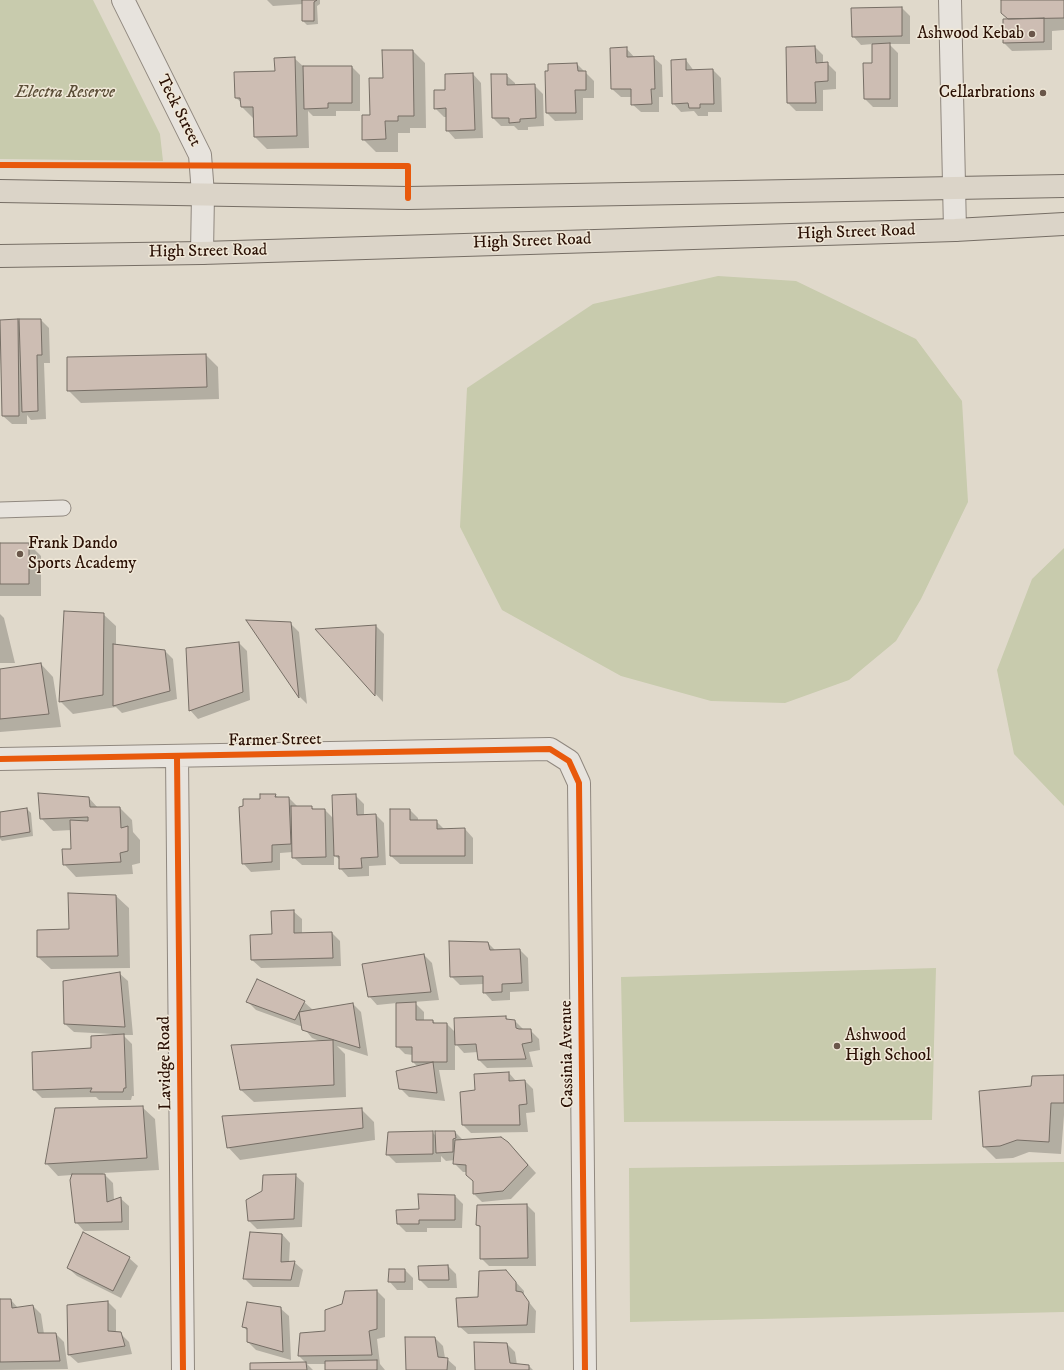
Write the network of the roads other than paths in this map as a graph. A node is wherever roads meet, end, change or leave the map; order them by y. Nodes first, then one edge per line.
1 (123, 0) edge
2 (950, 0) edge
3 (1064, 186) edge
4 (954, 188) junction
5 (0, 191) edge
6 (203, 194) junction
7 (1064, 224) edge
8 (955, 230) junction
9 (202, 253) junction
10 (0, 256) edge
11 (63, 508) dead end
12 (0, 510) edge
13 (550, 749) joint
14 (177, 757) junction
15 (0, 759) edge
16 (183, 1370) edge
17 (585, 1370) edge

1 - 6 street, Teck Street
2 - 4 street
3 - 4 main road
4 - 6 main road
4 - 8 street
5 - 6 main road
6 - 9 street, Teck Street
7 - 8 main road, High Street Road
8 - 9 main road, High Street Road
9 - 10 main road, High Street Road
11 - 12 lane
13 - 14 street, Farmer Street
13 - 17 street, Cassinia Avenue
14 - 15 street, Farmer Street
14 - 16 street, Lavidge Road

